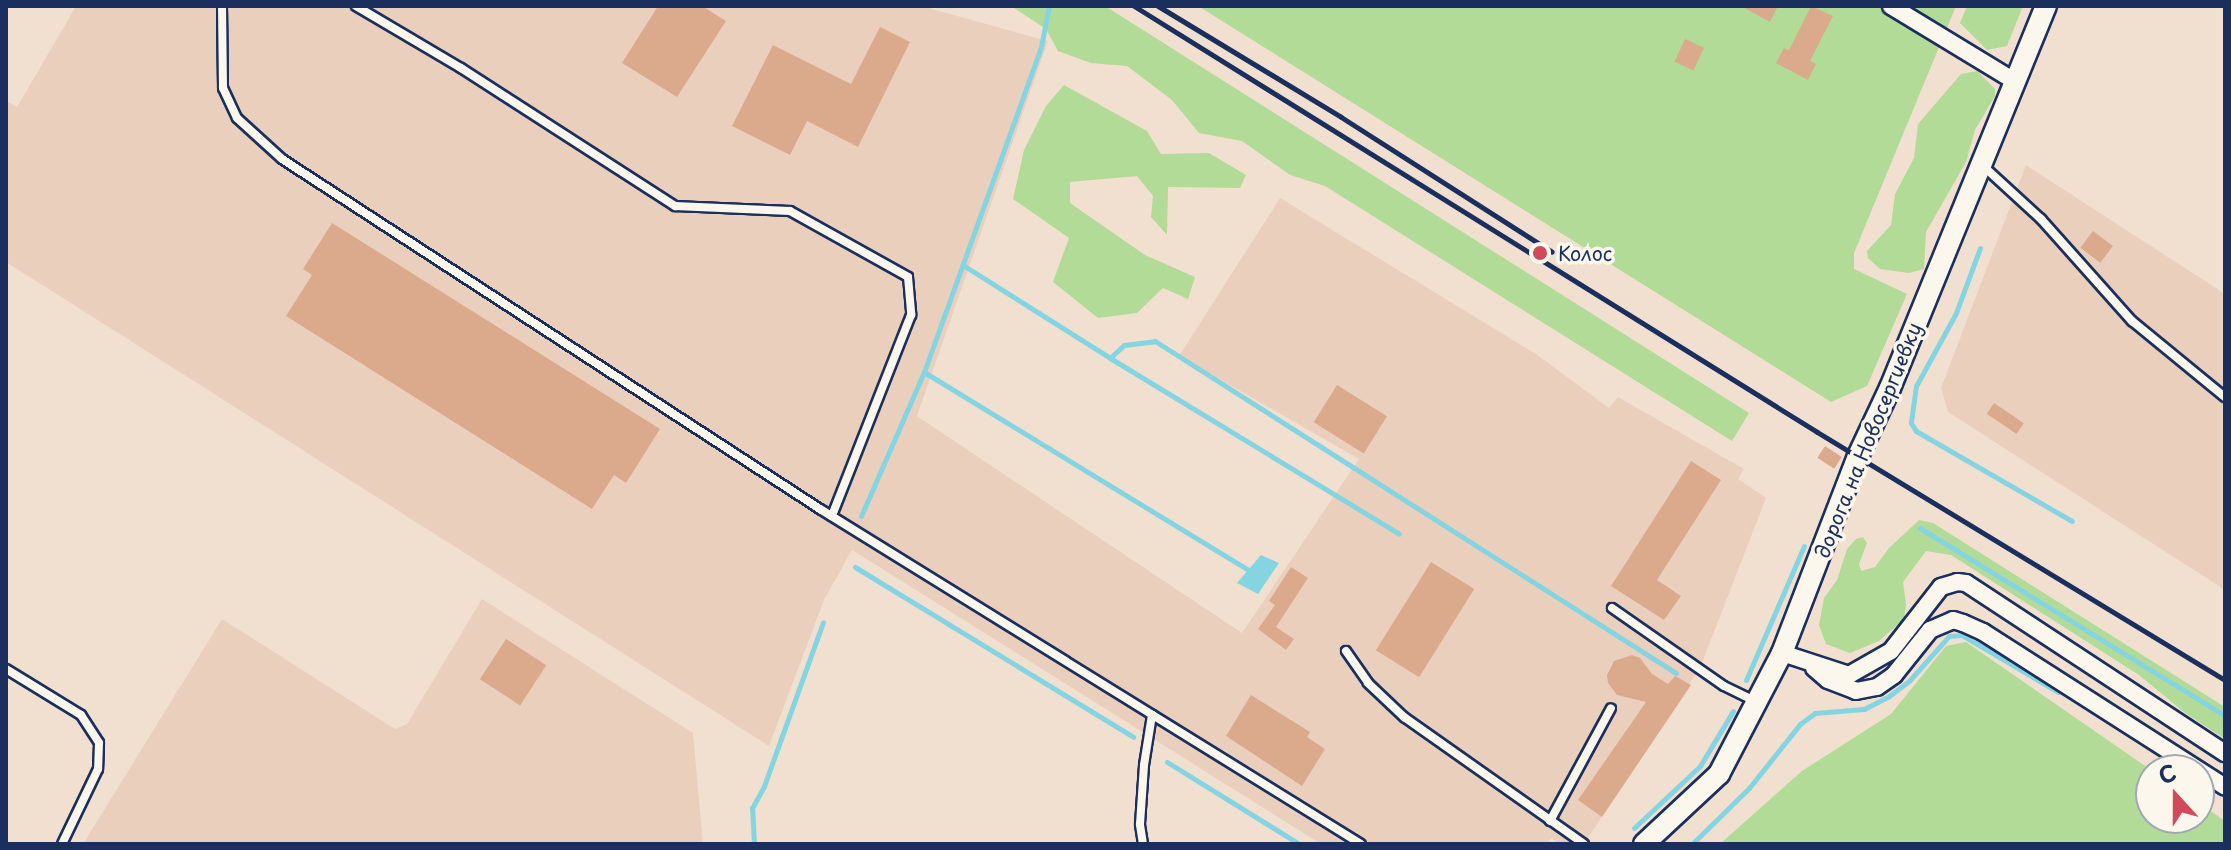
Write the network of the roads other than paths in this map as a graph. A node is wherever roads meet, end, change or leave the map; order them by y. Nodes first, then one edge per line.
1 (222, 6) edge
2 (356, 6) edge
3 (1891, 6) edge
4 (2046, 6) edge
5 (2016, 82) junction
6 (1981, 165) junction
7 (2225, 397) edge
8 (832, 516) junction
9 (1612, 608) dead end
10 (1346, 651) dead end
11 (1782, 653) junction
12 (1807, 662) junction
13 (6, 669) edge
14 (1758, 702) junction
15 (1611, 708) dead end
16 (1152, 715) junction
17 (2225, 753) edge
18 (2225, 787) edge
19 (1550, 821) junction
20 (62, 844) edge
21 (1143, 844) edge
22 (1361, 844) edge
23 (1584, 844) edge
24 (1644, 844) edge

1 - 8 lane
2 - 8 lane
3 - 5 street
4 - 5 street, дорога на Новосергиевку
5 - 6 street, дорога на Новосергиевку
6 - 7 lane
6 - 11 street, дорога на Новосергиевку
8 - 16 lane
9 - 14 lane
10 - 19 lane
11 - 12 street
11 - 14 street, дорога на Новосергиевку
12 - 17 street
12 - 18 street
13 - 20 lane
14 - 24 street, дорога на Новосергиевку
15 - 19 lane
16 - 21 lane
16 - 22 lane
19 - 23 lane

